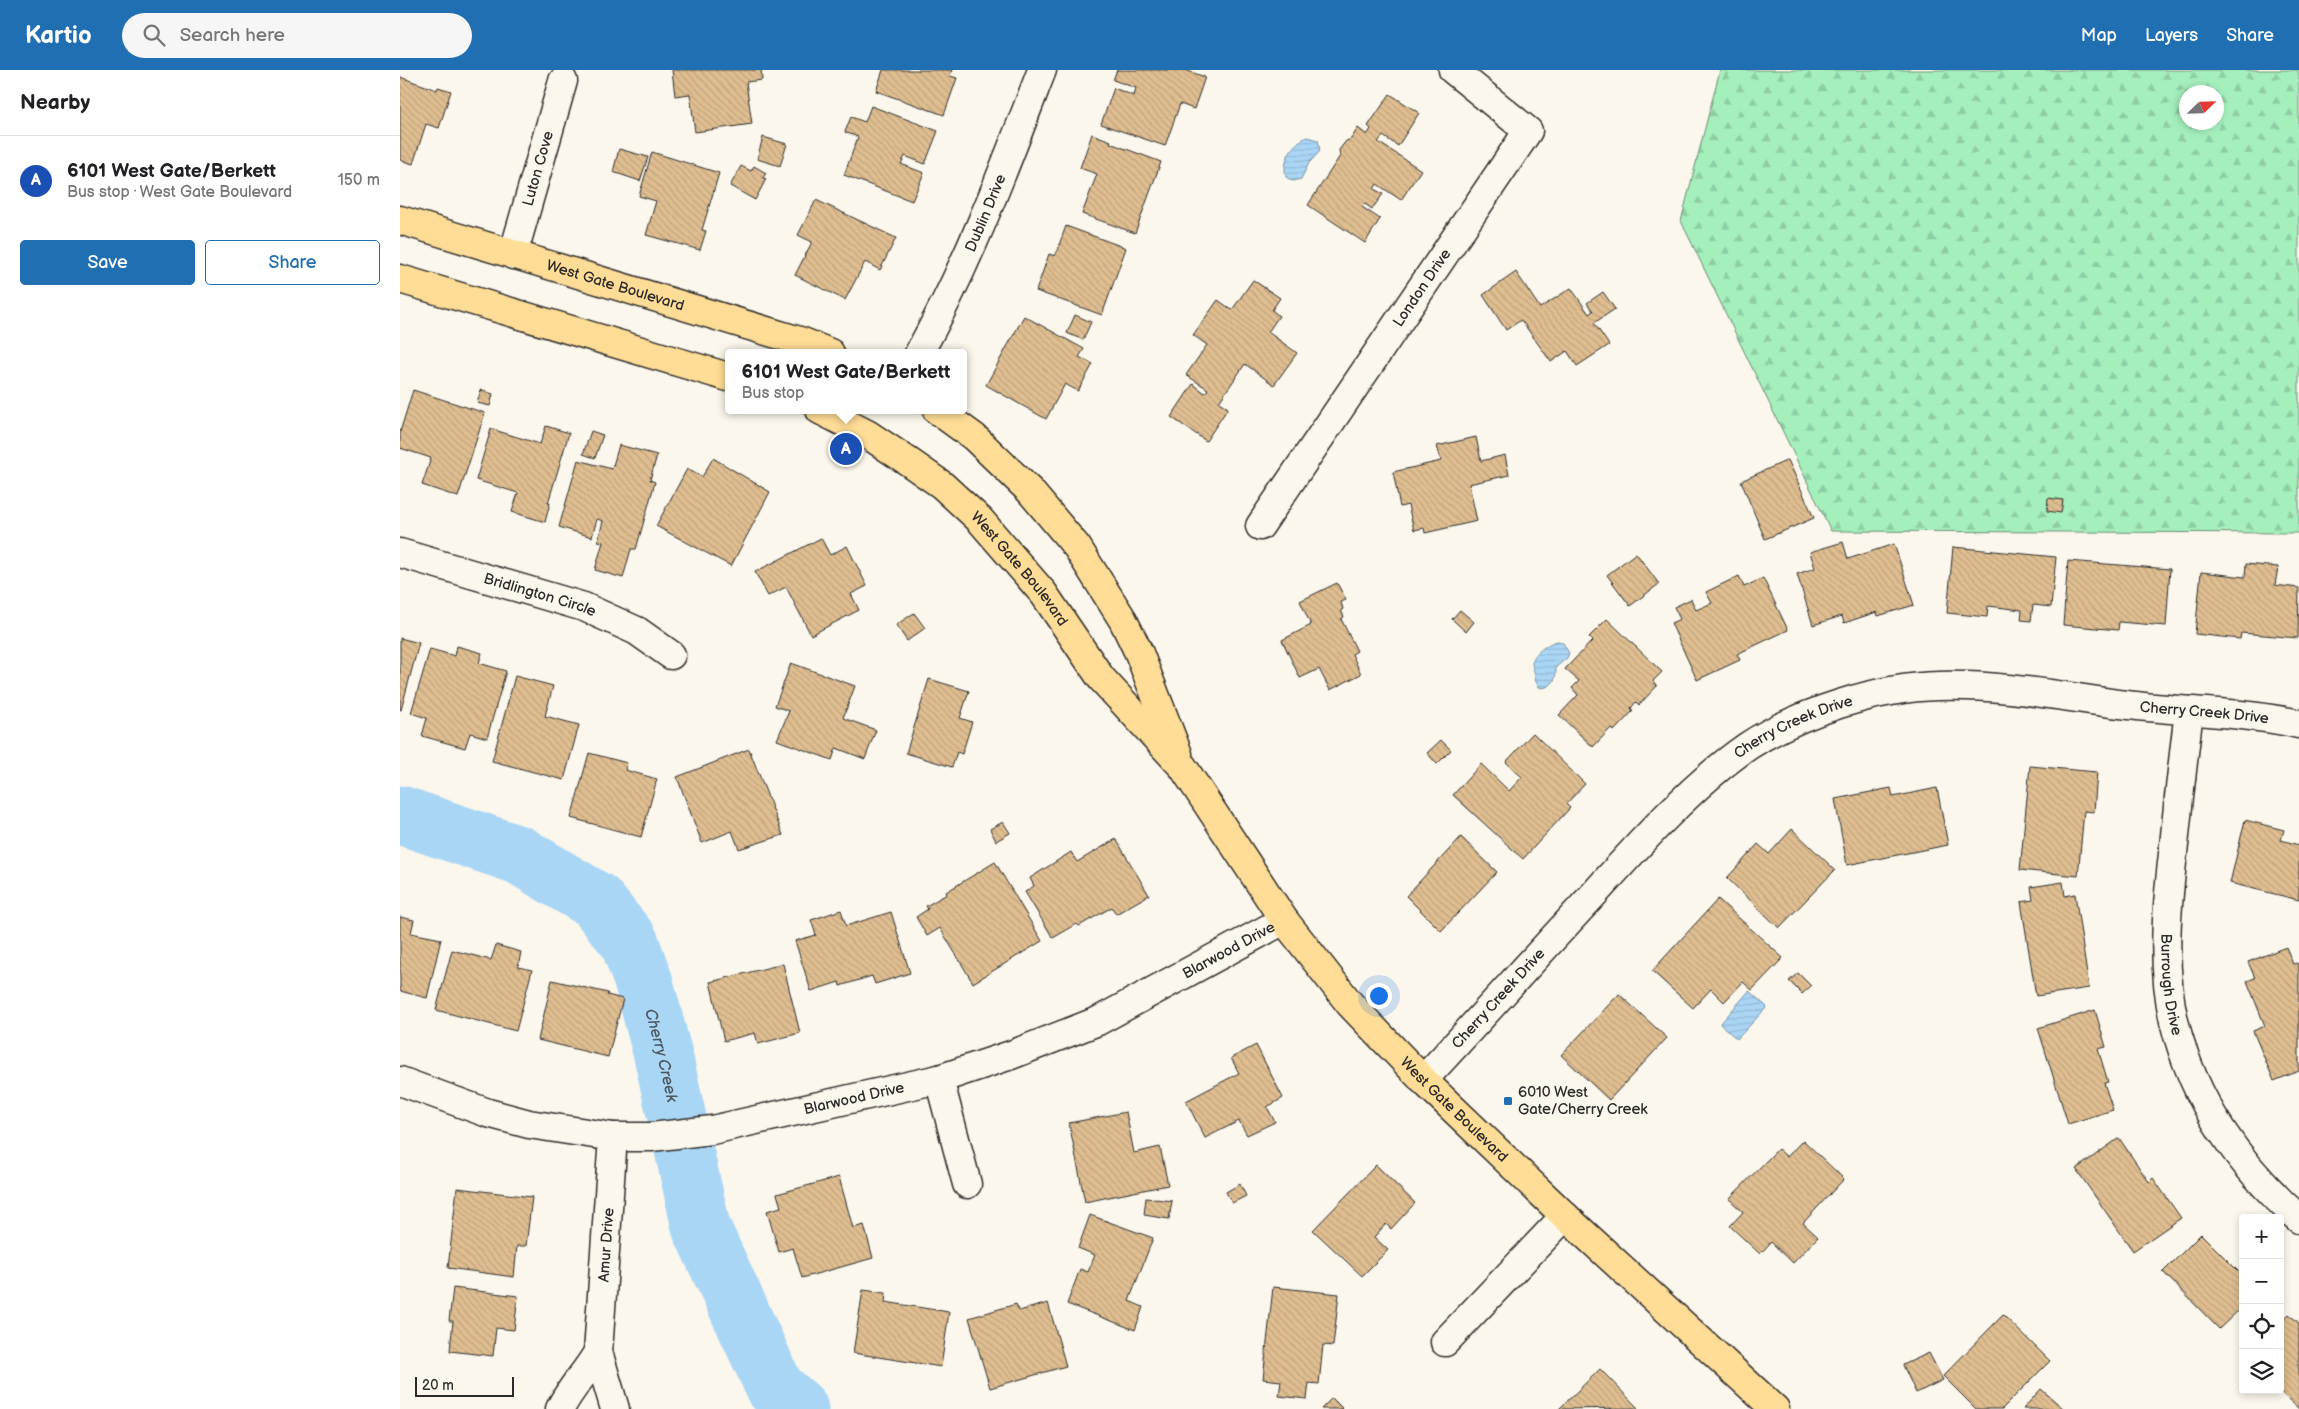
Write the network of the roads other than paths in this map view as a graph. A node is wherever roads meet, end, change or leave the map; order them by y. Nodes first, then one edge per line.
1 (1042, 70) edge
2 (1453, 70) edge
3 (563, 81) dead end
4 (400, 220) edge
5 (512, 255) junction
6 (400, 279) edge
7 (819, 349) edge
8 (921, 349) edge
9 (725, 376) edge
10 (828, 414) edge
11 (943, 414) edge
12 (1260, 526) dead end
13 (400, 553) edge
14 (671, 656) dead end
15 (2190, 712) junction
16 (2299, 724) edge
17 (1183, 767) junction
18 (1284, 920) junction
19 (939, 1079) junction
20 (1423, 1080) junction
21 (400, 1081) edge
22 (613, 1137) junction
23 (967, 1184) dead end
24 (1565, 1216) junction
25 (2299, 1220) edge
26 (1445, 1342) dead end
27 (598, 1352) junction
28 (560, 1409) edge
29 (615, 1409) edge
30 (1775, 1409) edge

1 - 8 street, Dublin Drive
2 - 12 street, London Drive
3 - 5 street, Luton Cove
4 - 5 main road, West Gate Boulevard
5 - 7 main road, West Gate Boulevard
6 - 9 main road
10 - 17 main road, West Gate Boulevard
11 - 17 main road, West Gate Boulevard
13 - 14 street, Bridlington Circle
15 - 16 street, Cherry Creek Drive
15 - 20 street, Cherry Creek Drive
15 - 25 street, Burrough Drive
17 - 18 main road, West Gate Boulevard
18 - 19 street, Blarwood Drive
18 - 20 main road, West Gate Boulevard
19 - 22 street, Blarwood Drive
19 - 23 street
20 - 24 main road, West Gate Boulevard
21 - 22 street, Blarwood Drive
22 - 27 street, Amur Drive
24 - 26 street
24 - 30 main road, West Gate Boulevard
27 - 28 street, Amur Drive
27 - 29 street, Amur Drive

